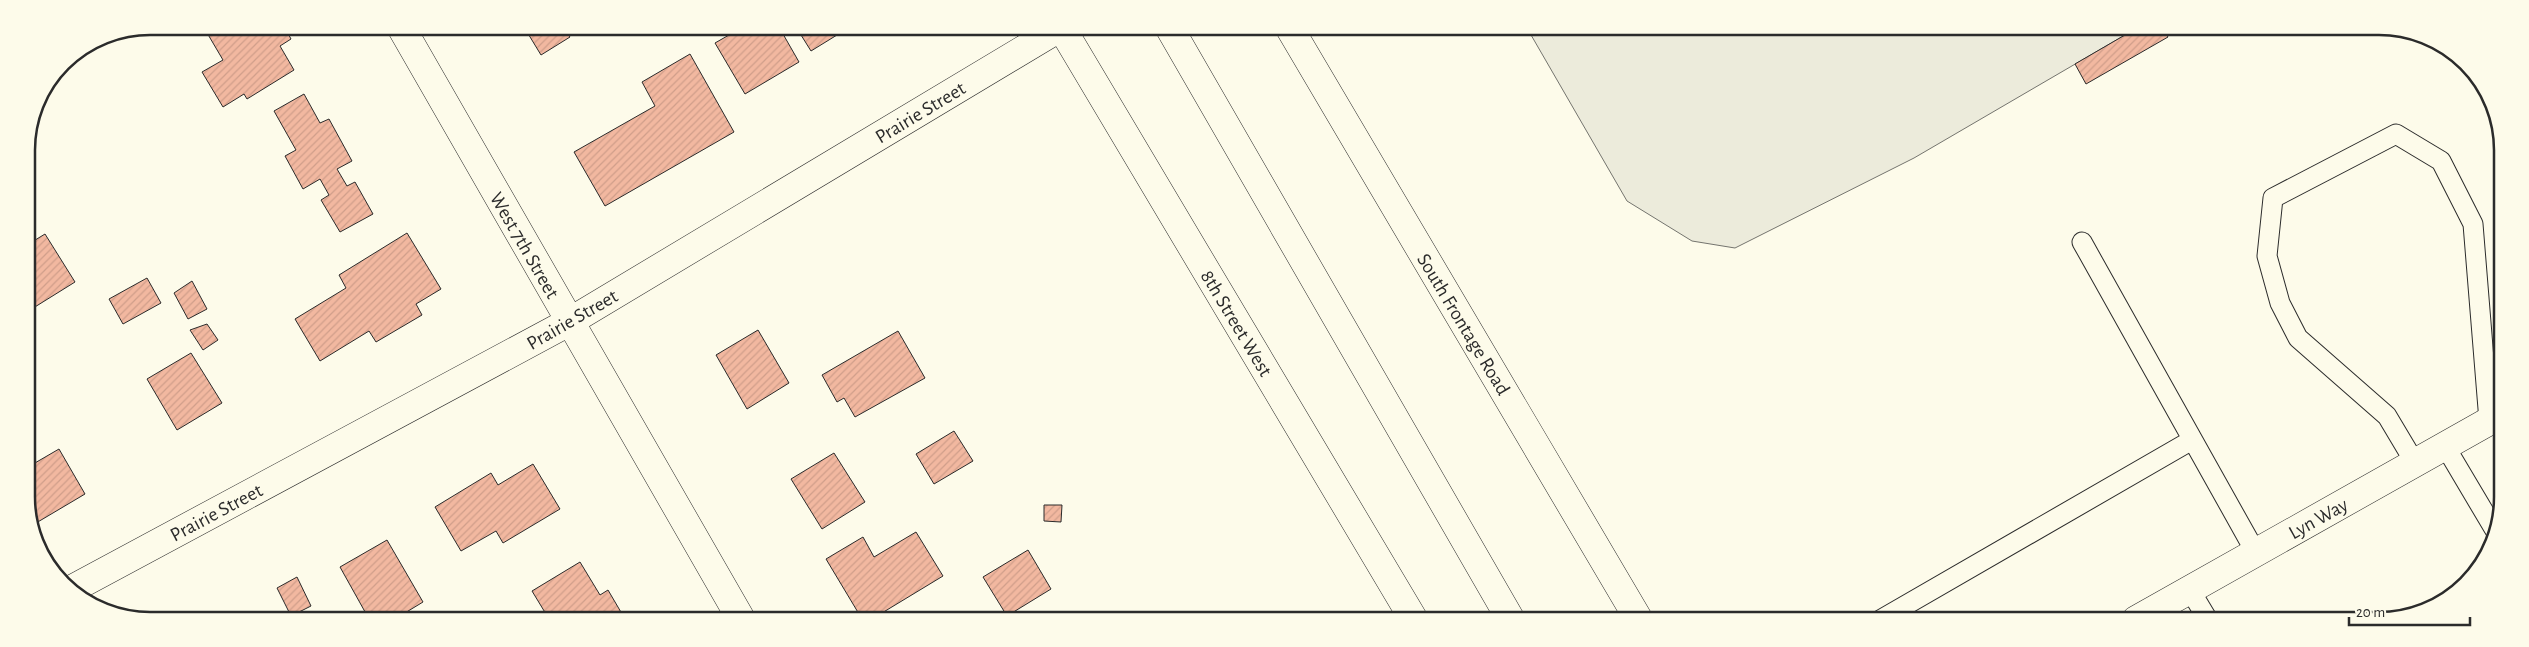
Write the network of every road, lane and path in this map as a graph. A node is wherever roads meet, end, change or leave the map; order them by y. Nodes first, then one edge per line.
1 (406, 35) edge
2 (1048, 35) edge
3 (1066, 35) edge
4 (1174, 35) edge
5 (1293, 35) edge
6 (2082, 242) dead end
7 (569, 322) junction
8 (2494, 409) edge
9 (2494, 419) edge
10 (2192, 440) junction
11 (2445, 446) junction
12 (2416, 463) junction
13 (2491, 523) edge
14 (2256, 553) junction
15 (78, 586) edge
16 (2190, 590) junction
17 (737, 612) edge
18 (1409, 612) edge
19 (1505, 612) edge
20 (1634, 612) edge
21 (1894, 612) edge
22 (2150, 612) edge
23 (2203, 612) edge

1 - 7 main road, West 7th Street
2 - 7 main road, Prairie Street
3 - 18 main road, 8th Street West
4 - 19 main road
5 - 20 main road, South Frontage Road
6 - 10 lane
7 - 15 main road, Prairie Street
7 - 17 main road, West 7th Street
8 - 12 lane
9 - 11 main road, Lyn Way
10 - 14 lane
10 - 21 lane
11 - 12 main road, Lyn Way
11 - 13 lane
12 - 14 main road, Lyn Way
14 - 16 main road, Lyn Way
16 - 22 main road, Lyn Way
16 - 23 lane

